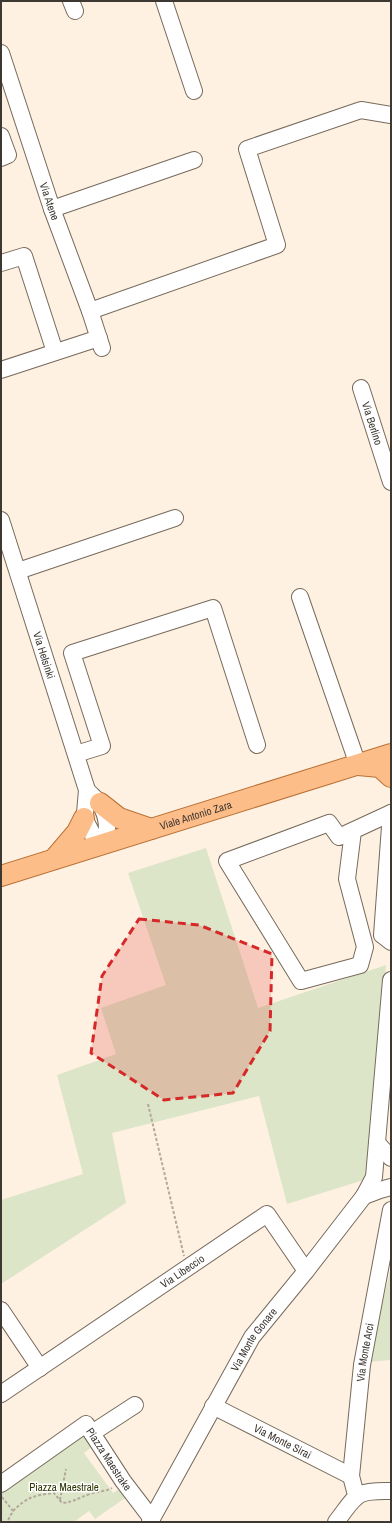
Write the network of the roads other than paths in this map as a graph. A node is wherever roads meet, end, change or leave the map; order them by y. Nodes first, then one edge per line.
1 (164, 1) edge
2 (1, 53) edge
3 (194, 91) dead end
4 (391, 115) edge
5 (1, 136) edge
6 (1, 158) edge
7 (194, 160) dead end
8 (52, 209) junction
9 (1, 263) edge
10 (90, 311) junction
11 (56, 352) junction
12 (1, 370) edge
13 (361, 388) dead end
14 (390, 476) edge
15 (175, 518) dead end
16 (1, 520) edge
17 (18, 571) junction
18 (300, 597) dead end
19 (257, 746) dead end
20 (76, 754) junction
21 (391, 754) edge
22 (358, 764) junction
23 (391, 777) edge
24 (93, 797) junction
25 (391, 813) edge
26 (84, 818) junction
27 (151, 829) junction
28 (353, 831) junction
29 (104, 844) junction
30 (53, 860) junction
31 (1, 876) edge
32 (386, 939) edge
33 (365, 947) junction
34 (391, 980) edge
35 (377, 1142) junction
36 (391, 1158) edge
37 (391, 1188) edge
38 (364, 1196) junction
39 (391, 1210) edge
40 (306, 1271) junction
41 (1, 1310) edge
42 (40, 1368) junction
43 (1, 1394) edge
44 (135, 1404) dead end
45 (213, 1406) junction
46 (92, 1433) junction
47 (352, 1476) junction
48 (1, 1484) edge
49 (391, 1490) edge
50 (356, 1496) junction
51 (151, 1521) edge
52 (336, 1522) edge

1 - 3 street
2 - 8 street, Via Atene
4 - 10 street
5 - 6 street
7 - 8 street
8 - 10 street, Via Atene
9 - 11 street
10 - 11 street, Via Atene
11 - 12 street
13 - 14 street, Via Berlino
15 - 17 street
16 - 17 street, Via Helsinki
17 - 20 street, Via Helsinki
18 - 22 street
19 - 20 street
20 - 24 street, Via Helsinki
21 - 22 main road, Viale Antonio Zara
22 - 23 main road
22 - 27 main road, Viale Antonio Zara
24 - 26 street, Via Helsinki
24 - 27 main road
24 - 29 street, Via Helsinki
25 - 28 street
25 - 32 street
26 - 29 street
26 - 30 main road
27 - 29 main road, Viale Antonio Zara
28 - 33 street
28 - 33 street
29 - 30 main road, Viale Antonio Zara
30 - 31 main road, Viale Antonio Zara
32 - 33 street
34 - 35 street, Via Monte Gonare
35 - 36 street
35 - 38 street, Via Monte Gonare
37 - 38 street
38 - 40 street, Via Monte Gonare
39 - 47 street, Via Monte Arci
40 - 42 street, Via Libeccio
40 - 45 street, Via Monte Gonare
41 - 42 street
42 - 43 street, Via Libeccio
44 - 46 street
45 - 47 street, Via Monte Sirai
45 - 51 street, Via Monte Gonare
46 - 48 street, Piazza Maestrake
46 - 51 street, Piazza Maestrake
47 - 50 street, Via Monte Arci
49 - 50 street
50 - 52 street

